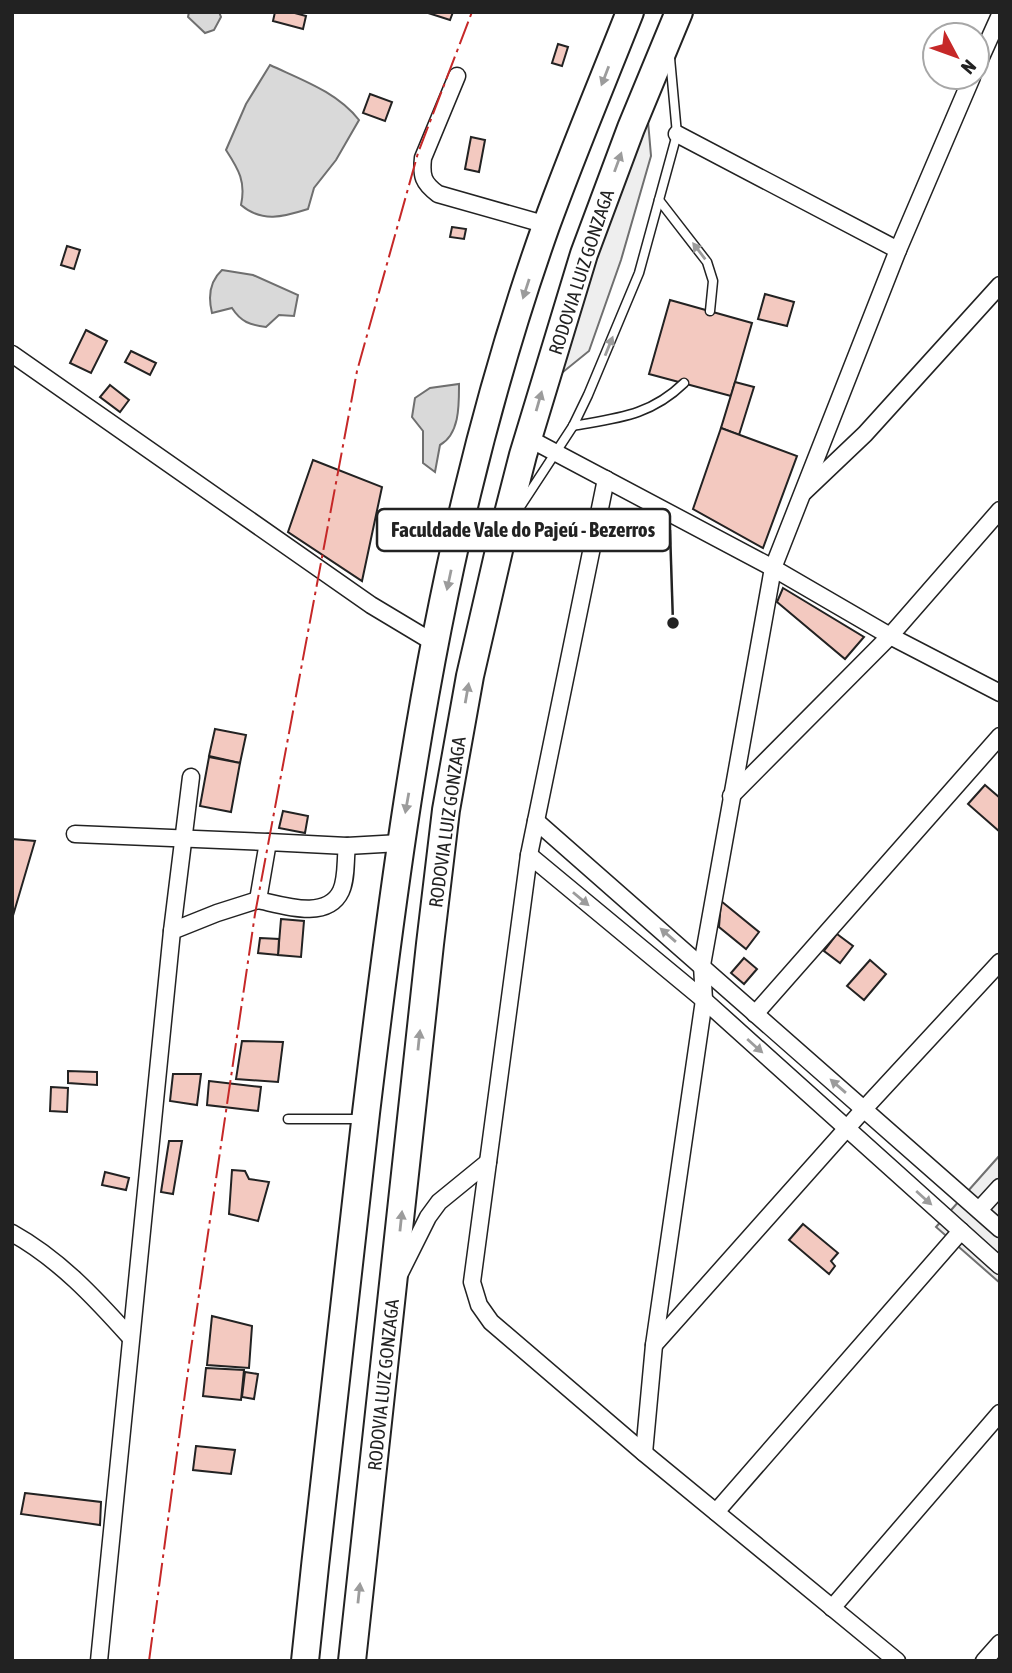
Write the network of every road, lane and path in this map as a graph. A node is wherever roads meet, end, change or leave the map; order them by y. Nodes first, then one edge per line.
1 (630, 12) edge
2 (679, 12) edge
3 (669, 38) junction
4 (457, 76) dead end
5 (966, 91) edge
6 (677, 134) junction
7 (659, 200) junction
8 (547, 225) junction
9 (898, 250) junction
10 (1000, 285) edge
11 (710, 311) dead end
12 (12, 354) edge
13 (684, 383) dead end
14 (573, 426) junction
15 (528, 438) junction
16 (555, 453) junction
17 (606, 479) junction
18 (800, 496) junction
19 (1000, 510) edge
20 (503, 533) junction
21 (773, 568) junction
22 (890, 636) junction
23 (436, 644) junction
24 (1000, 693) edge
25 (1000, 736) edge
26 (191, 777) dead end
27 (731, 796) junction
28 (536, 821) junction
29 (75, 834) dead end
30 (183, 838) junction
31 (268, 842) junction
32 (400, 843) junction
33 (347, 846) junction
34 (528, 855) junction
35 (258, 901) junction
36 (172, 931) junction
37 (1000, 962) edge
38 (702, 964) junction
39 (704, 1000) junction
40 (755, 1014) junction
41 (864, 1109) junction
42 (288, 1119) dead end
43 (366, 1119) junction
44 (847, 1129) junction
45 (488, 1162) junction
46 (1000, 1187) edge
47 (979, 1210) junction
48 (1000, 1229) edge
49 (961, 1231) junction
50 (12, 1233) edge
51 (1000, 1266) edge
52 (394, 1283) junction
53 (130, 1337) junction
54 (654, 1345) junction
55 (1000, 1413) edge
56 (644, 1453) junction
57 (716, 1512) junction
58 (832, 1608) junction
59 (1000, 1643) edge
60 (99, 1661) edge
61 (305, 1661) edge
62 (352, 1661) edge
63 (897, 1661) edge
64 (984, 1661) edge

1 -> 8 highway, RODOVIA LUIZ GONZAGA
2 - 3 highway, RODOVIA LUIZ GONZAGA
3 - 6 lane
15 -> 3 highway, RODOVIA LUIZ GONZAGA
4 - 8 street
5 - 9 street
6 - 7 lane
6 - 9 street
11 -> 7 lane
14 -> 7 lane
8 -> 23 highway, RODOVIA LUIZ GONZAGA
9 - 18 street
10 - 18 street
12 - 23 street
13 - 14 lane
14 - 16 lane
15 - 16 street
15 - 20 highway, RODOVIA LUIZ GONZAGA
16 - 17 street
16 - 20 lane
17 - 21 street
17 - 28 street
18 - 21 street
19 - 22 street
52 -> 20 highway, RODOVIA LUIZ GONZAGA
21 - 22 street
21 - 27 street
22 - 24 street
22 - 27 street
23 -> 32 highway, RODOVIA LUIZ GONZAGA
25 - 40 street
26 - 30 street
27 - 38 street
28 - 34 street
38 -> 28 street
29 - 30 street
30 - 31 street
30 - 36 street
31 - 33 street
31 - 35 street
32 - 33 street
32 - 43 highway, RODOVIA LUIZ GONZAGA
33 - 35 street
34 -> 39 street
34 - 45 street
35 - 36 street
36 - 53 street
37 - 41 street
38 - 39 street
38 - 40 street
39 -> 44 street
39 - 54 street
41 -> 40 street
41 - 44 street
41 - 47 street
42 - 43 lane
43 - 61 highway, RODOVIA LUIZ GONZAGA
44 -> 49 street
44 - 54 street
45 - 52 street
45 - 56 street
46 - 47 street
47 - 48 street
49 - 51 street
49 - 57 street
50 - 53 street
62 -> 52 highway, RODOVIA LUIZ GONZAGA
53 - 60 street
54 - 56 street
55 - 58 street
56 - 57 street
57 - 58 street
58 - 63 street
59 - 64 street

